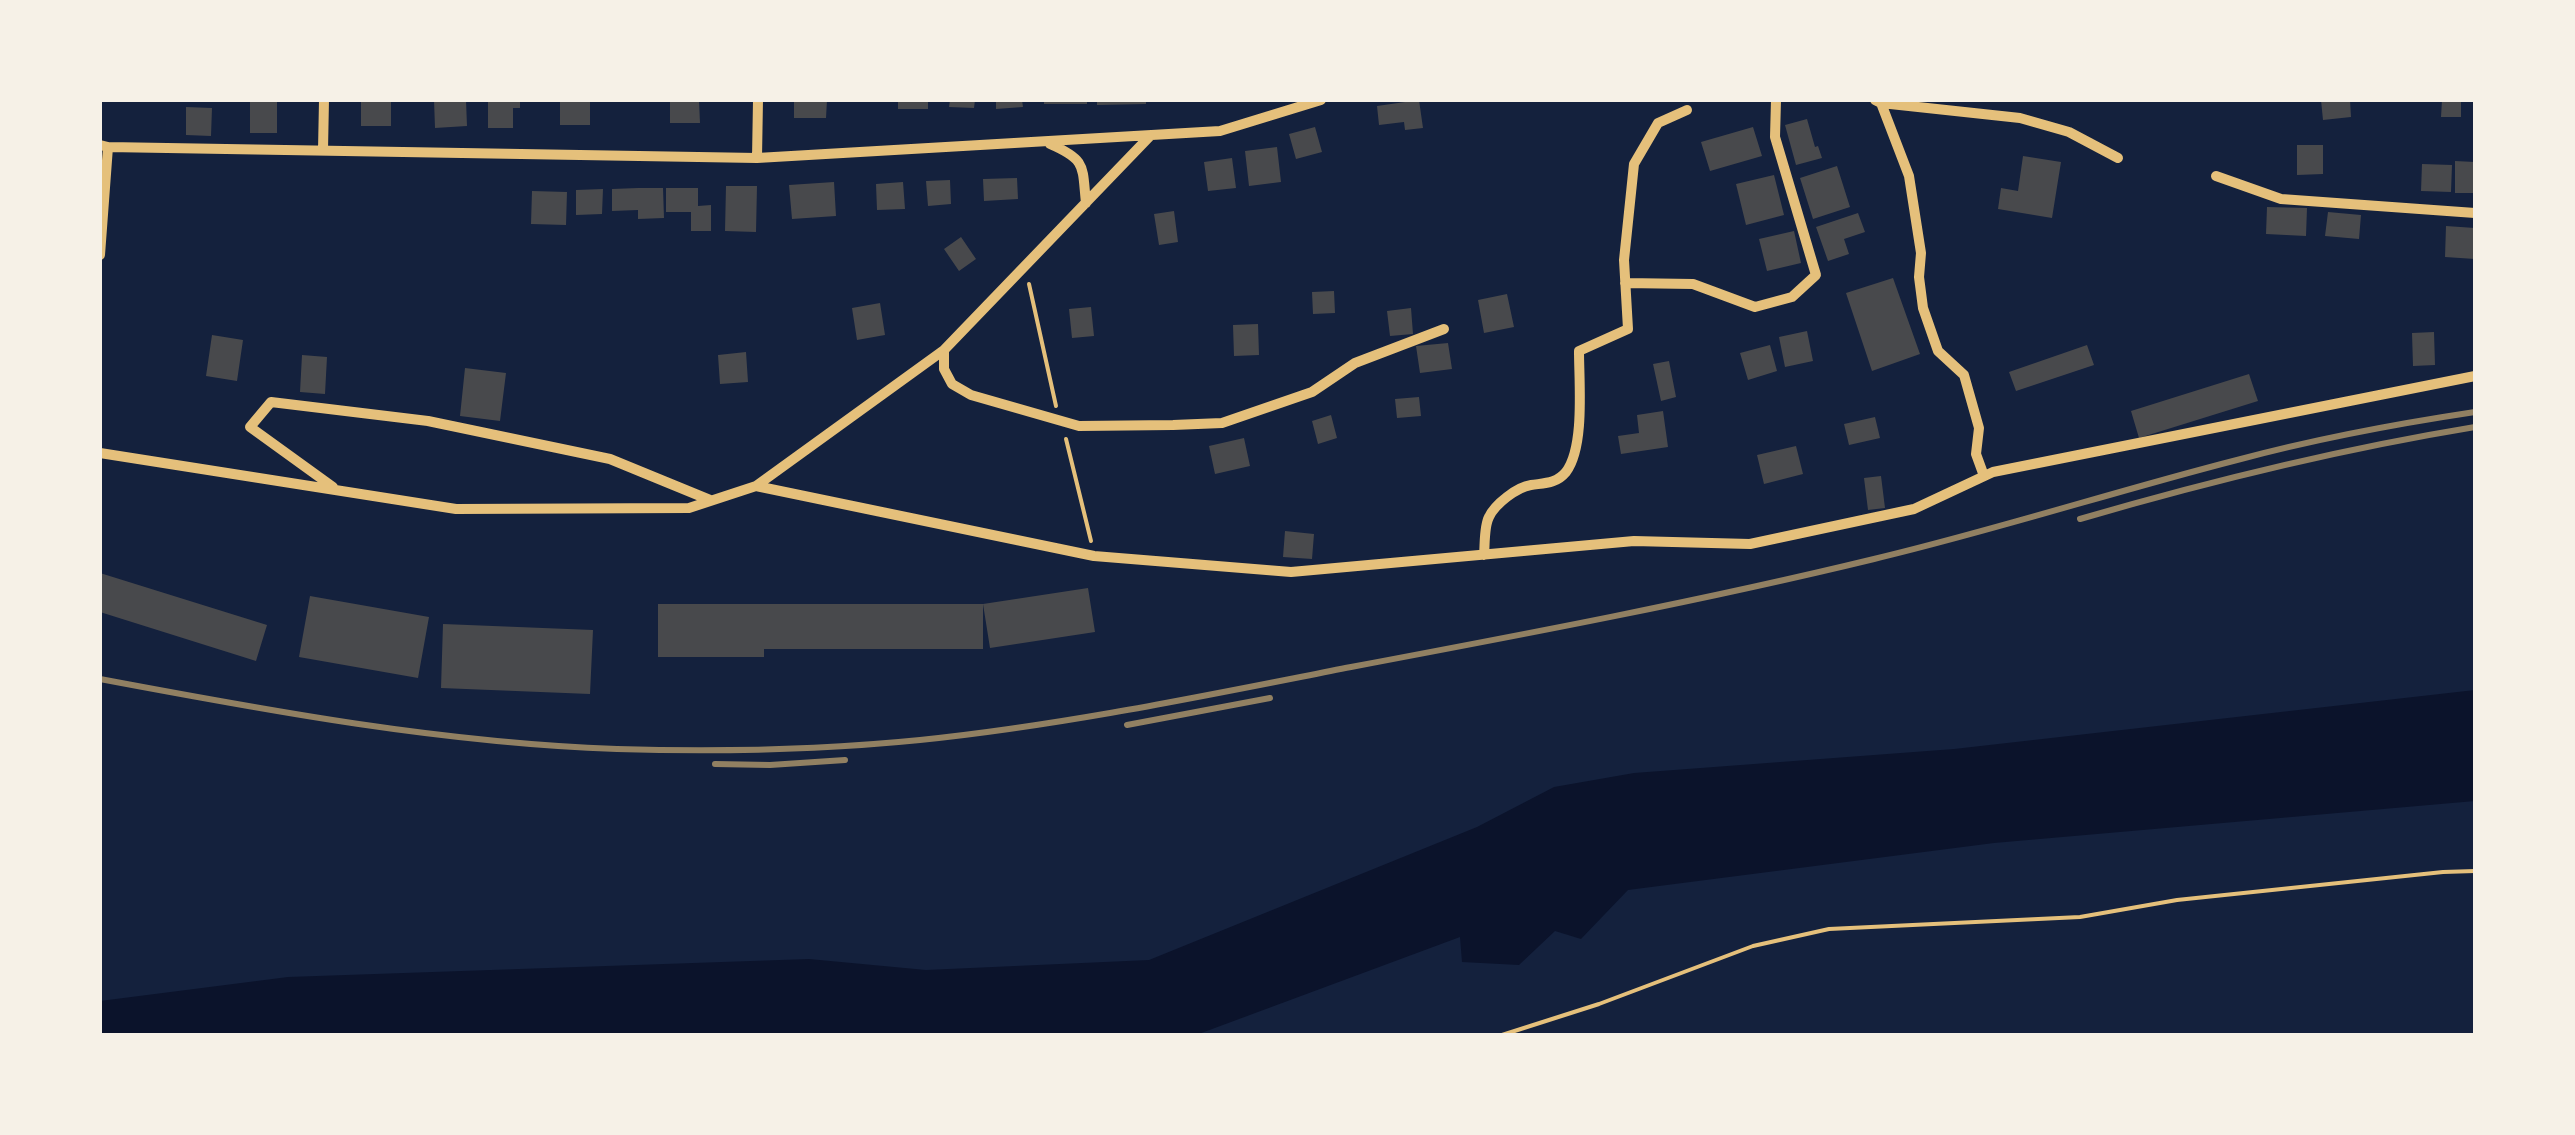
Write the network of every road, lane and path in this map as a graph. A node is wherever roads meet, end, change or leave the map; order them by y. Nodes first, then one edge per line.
1 (324, 100) edge
2 (758, 100) edge
3 (1321, 100) edge
4 (1776, 100) edge
5 (1878, 102) edge
6 (1686, 110) dead end
7 (1152, 135) junction
8 (1044, 141) junction
9 (104, 146) edge
10 (323, 150) junction
11 (757, 158) junction
12 (2118, 158) dead end
13 (2216, 176) dead end
14 (1086, 203) junction
15 (2475, 214) edge
16 (100, 255) edge
17 (1625, 283) junction
18 (1444, 329) dead end
19 (944, 350) junction
20 (2475, 376) edge
21 (100, 453) edge
22 (1984, 476) junction
23 (756, 486) junction
24 (337, 490) junction
25 (711, 501) junction
26 (1484, 555) junction
27 (2475, 871) edge
28 (1502, 1035) edge

1 - 10 street
2 - 11 street
3 - 7 street
4 - 17 street
5 - 12 street
5 - 22 street
6 - 17 street
7 - 8 street
7 - 14 street
8 - 11 street
8 - 14 street
9 - 10 street
9 - 16 street
10 - 11 street
13 - 15 street
14 - 19 street
17 - 26 street
18 - 19 street
19 - 23 street
20 - 22 street
21 - 24 street
22 - 26 street
23 - 25 street
23 - 26 street
24 - 25 street
24 - 25 street
27 - 28 path

